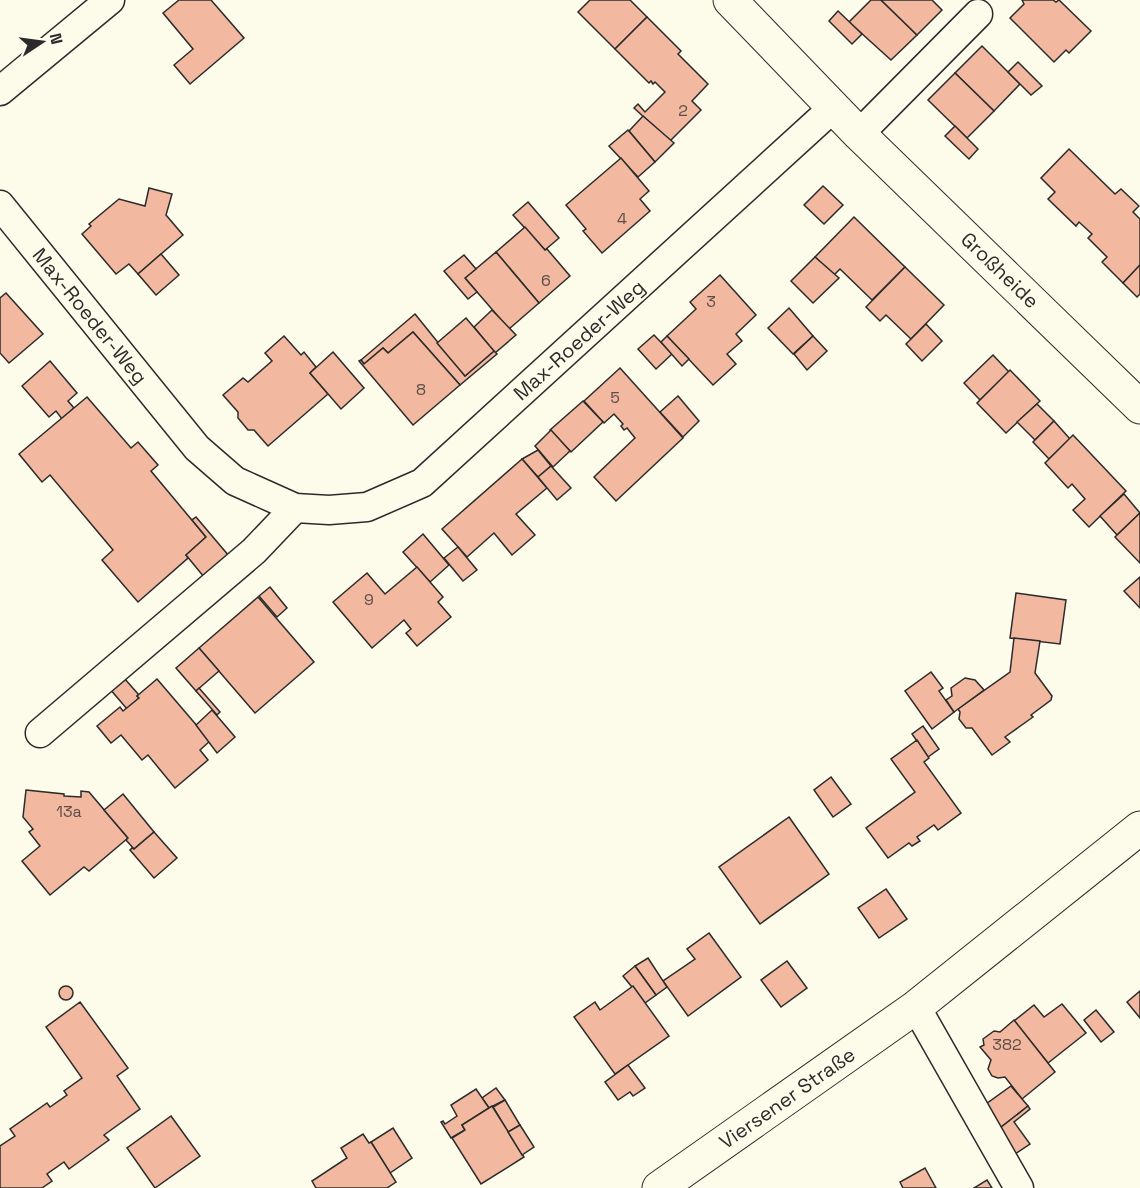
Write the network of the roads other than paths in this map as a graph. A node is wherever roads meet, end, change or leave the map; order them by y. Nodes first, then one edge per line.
1 (110, 0) edge
2 (730, 0) edge
3 (978, 14) dead end
4 (0, 91) edge
5 (833, 108) junction
6 (859, 134) junction
7 (0, 205) edge
8 (1140, 407) edge
9 (295, 508) junction
10 (40, 733) dead end
11 (1140, 828) edge
12 (916, 1007) junction
13 (659, 1188) edge
14 (1019, 1188) edge

1 - 4 street
2 - 5 main road, Großheide
3 - 6 street
5 - 6 main road, Großheide
5 - 9 street, Max-Roeder-Weg
6 - 8 main road, Großheide
7 - 9 street, Max-Roeder-Weg
9 - 10 street
11 - 12 main road, Viersener Straße
12 - 13 main road, Viersener Straße
12 - 14 street

